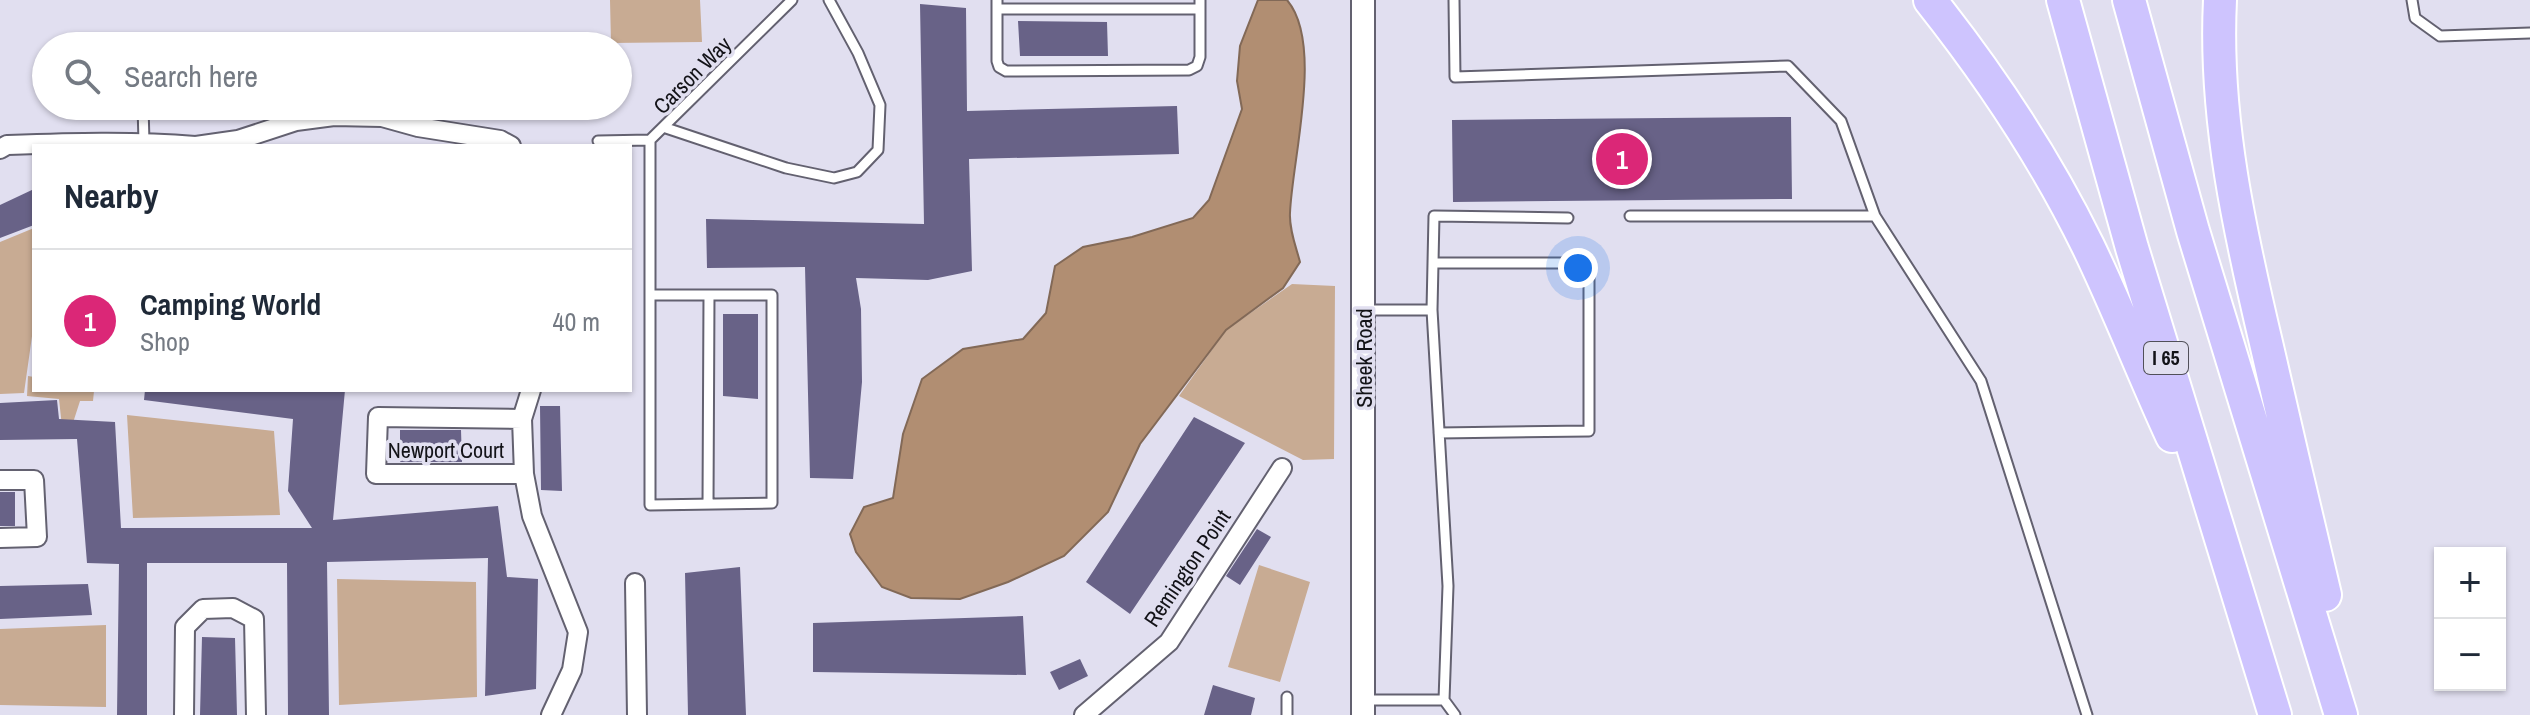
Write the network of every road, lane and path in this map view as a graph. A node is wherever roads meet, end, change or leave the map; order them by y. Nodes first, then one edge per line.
1 (792, 0) edge
2 (829, 0) edge
3 (1363, 0) edge
4 (1454, 0) edge
5 (1930, 0) edge
6 (2063, 0) edge
7 (2129, 0) edge
8 (2220, 0) edge
9 (2412, 0) edge
10 (997, 4) edge
11 (1200, 4) edge
12 (2530, 33) edge
13 (145, 120) edge
14 (304, 120) edge
15 (388, 120) edge
16 (666, 128) junction
17 (419, 136) edge
18 (650, 140) junction
19 (598, 141) dead end
20 (149, 144) edge
21 (210, 144) edge
22 (507, 144) edge
23 (32, 145) edge
24 (0, 149) edge
25 (1630, 216) dead end
26 (1875, 216) junction
27 (1568, 218) dead end
28 (1433, 263) junction
29 (650, 295) junction
30 (709, 295) junction
31 (1364, 310) junction
32 (1432, 310) junction
33 (530, 392) edge
34 (522, 419) junction
35 (1439, 433) junction
36 (1282, 468) dead end
37 (524, 474) junction
38 (0, 480) edge
39 (708, 504) junction
40 (0, 538) edge
41 (2225, 554) junction
42 (635, 583) dead end
43 (1287, 697) dead end
44 (1444, 700) junction
45 (1363, 708) edge
46 (184, 715) edge
47 (256, 715) edge
48 (551, 715) edge
49 (637, 715) edge
50 (1084, 715) edge
51 (1287, 715) edge
52 (1455, 715) edge
53 (2087, 715) edge
54 (2275, 715) edge
55 (2341, 715) edge
56 (2353, 715) edge

1 - 16 lane, Carson Way
2 - 16 lane
3 - 31 street, Sheek Road
4 - 26 lane
5 - 41 highway
6 - 41 highway, I 65
7 - 55 highway
8 - 56 highway
9 - 12 lane
10 - 11 lane
10 - 11 lane
13 - 20 lane
14 - 21 street
15 - 17 street
16 - 18 lane, Carson Way
17 - 22 street
18 - 19 lane, Carson Way
18 - 29 lane, Carson Way
23 - 24 street
25 - 26 lane
26 - 53 lane
27 - 28 lane
28 - 32 lane
28 - 35 lane
29 - 30 lane
29 - 39 lane, Carson Way
30 - 39 lane
30 - 39 lane
31 - 32 lane
31 - 45 street, Sheek Road
32 - 35 lane
33 - 34 street
34 - 37 street
34 - 37 street, Newport Court
35 - 44 lane
36 - 50 street, Remington Point
37 - 48 street
38 - 40 street
41 - 54 highway, I 65
42 - 49 street
43 - 51 lane
44 - 45 lane
44 - 52 lane
46 - 47 street

